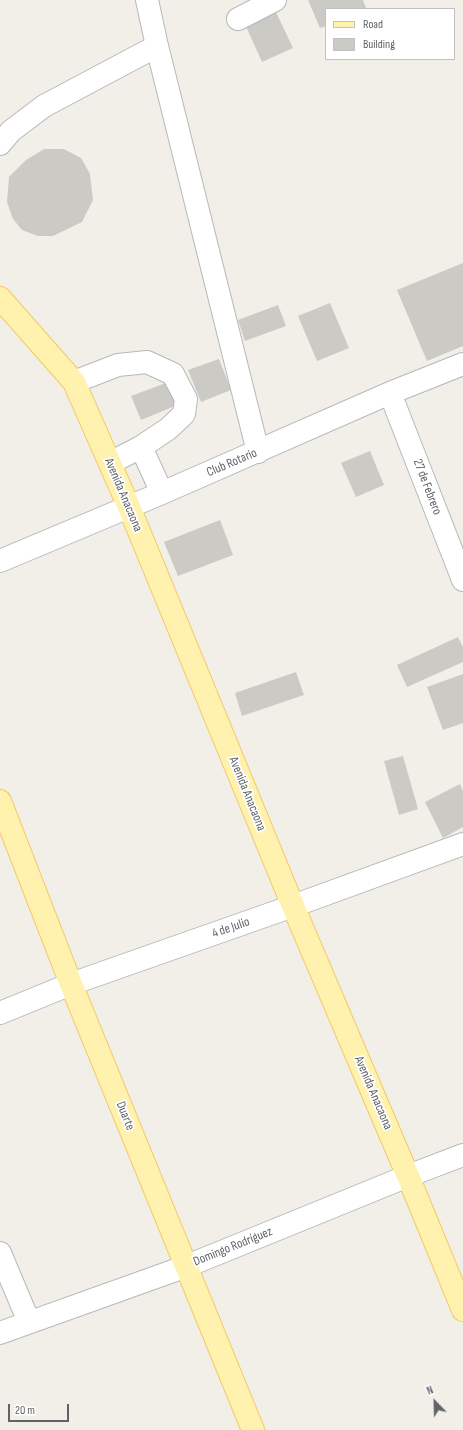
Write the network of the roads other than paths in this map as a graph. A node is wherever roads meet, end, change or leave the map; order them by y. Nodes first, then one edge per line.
1 (147, 0) edge
2 (274, 0) edge
3 (238, 19) dead end
4 (157, 46) junction
5 (0, 144) edge
6 (0, 298) edge
7 (463, 364) edge
8 (74, 382) junction
9 (390, 393) junction
10 (141, 447) junction
11 (258, 452) junction
12 (110, 463) junction
13 (162, 493) junction
14 (129, 507) junction
15 (0, 561) edge
16 (463, 580) edge
17 (0, 801) edge
18 (463, 844) edge
19 (294, 906) junction
20 (71, 984) junction
21 (0, 1013) edge
22 (463, 1155) edge
23 (408, 1176) junction
24 (0, 1253) edge
25 (187, 1266) junction
26 (463, 1310) edge
27 (29, 1322) junction
28 (0, 1333) edge
29 (253, 1430) edge

1 - 4 street
2 - 3 street
4 - 5 street
4 - 11 street
6 - 8 main road, Avenida Anacaona
7 - 9 street, Club Rotario
8 - 10 street
8 - 12 main road, Avenida Anacaona
9 - 11 street, Club Rotario
9 - 16 street, 27 de Febrero
10 - 12 street
10 - 13 street
11 - 13 street, Club Rotario
12 - 14 main road, Avenida Anacaona
13 - 14 street, Club Rotario
14 - 15 street, Club Rotario
14 - 19 main road, Avenida Anacaona
17 - 20 main road, Duarte
18 - 19 street, 4 de Julio
19 - 20 street, 4 de Julio
19 - 23 main road, Avenida Anacaona
20 - 21 street, 4 de Julio
20 - 25 main road, Duarte
22 - 23 street, Domingo Rodríguez
23 - 25 street, Domingo Rodríguez
23 - 26 main road, Avenida Anacaona
24 - 27 street
25 - 27 street, Domingo Rodríguez
25 - 29 main road, Duarte
27 - 28 street, Domingo Rodríguez

